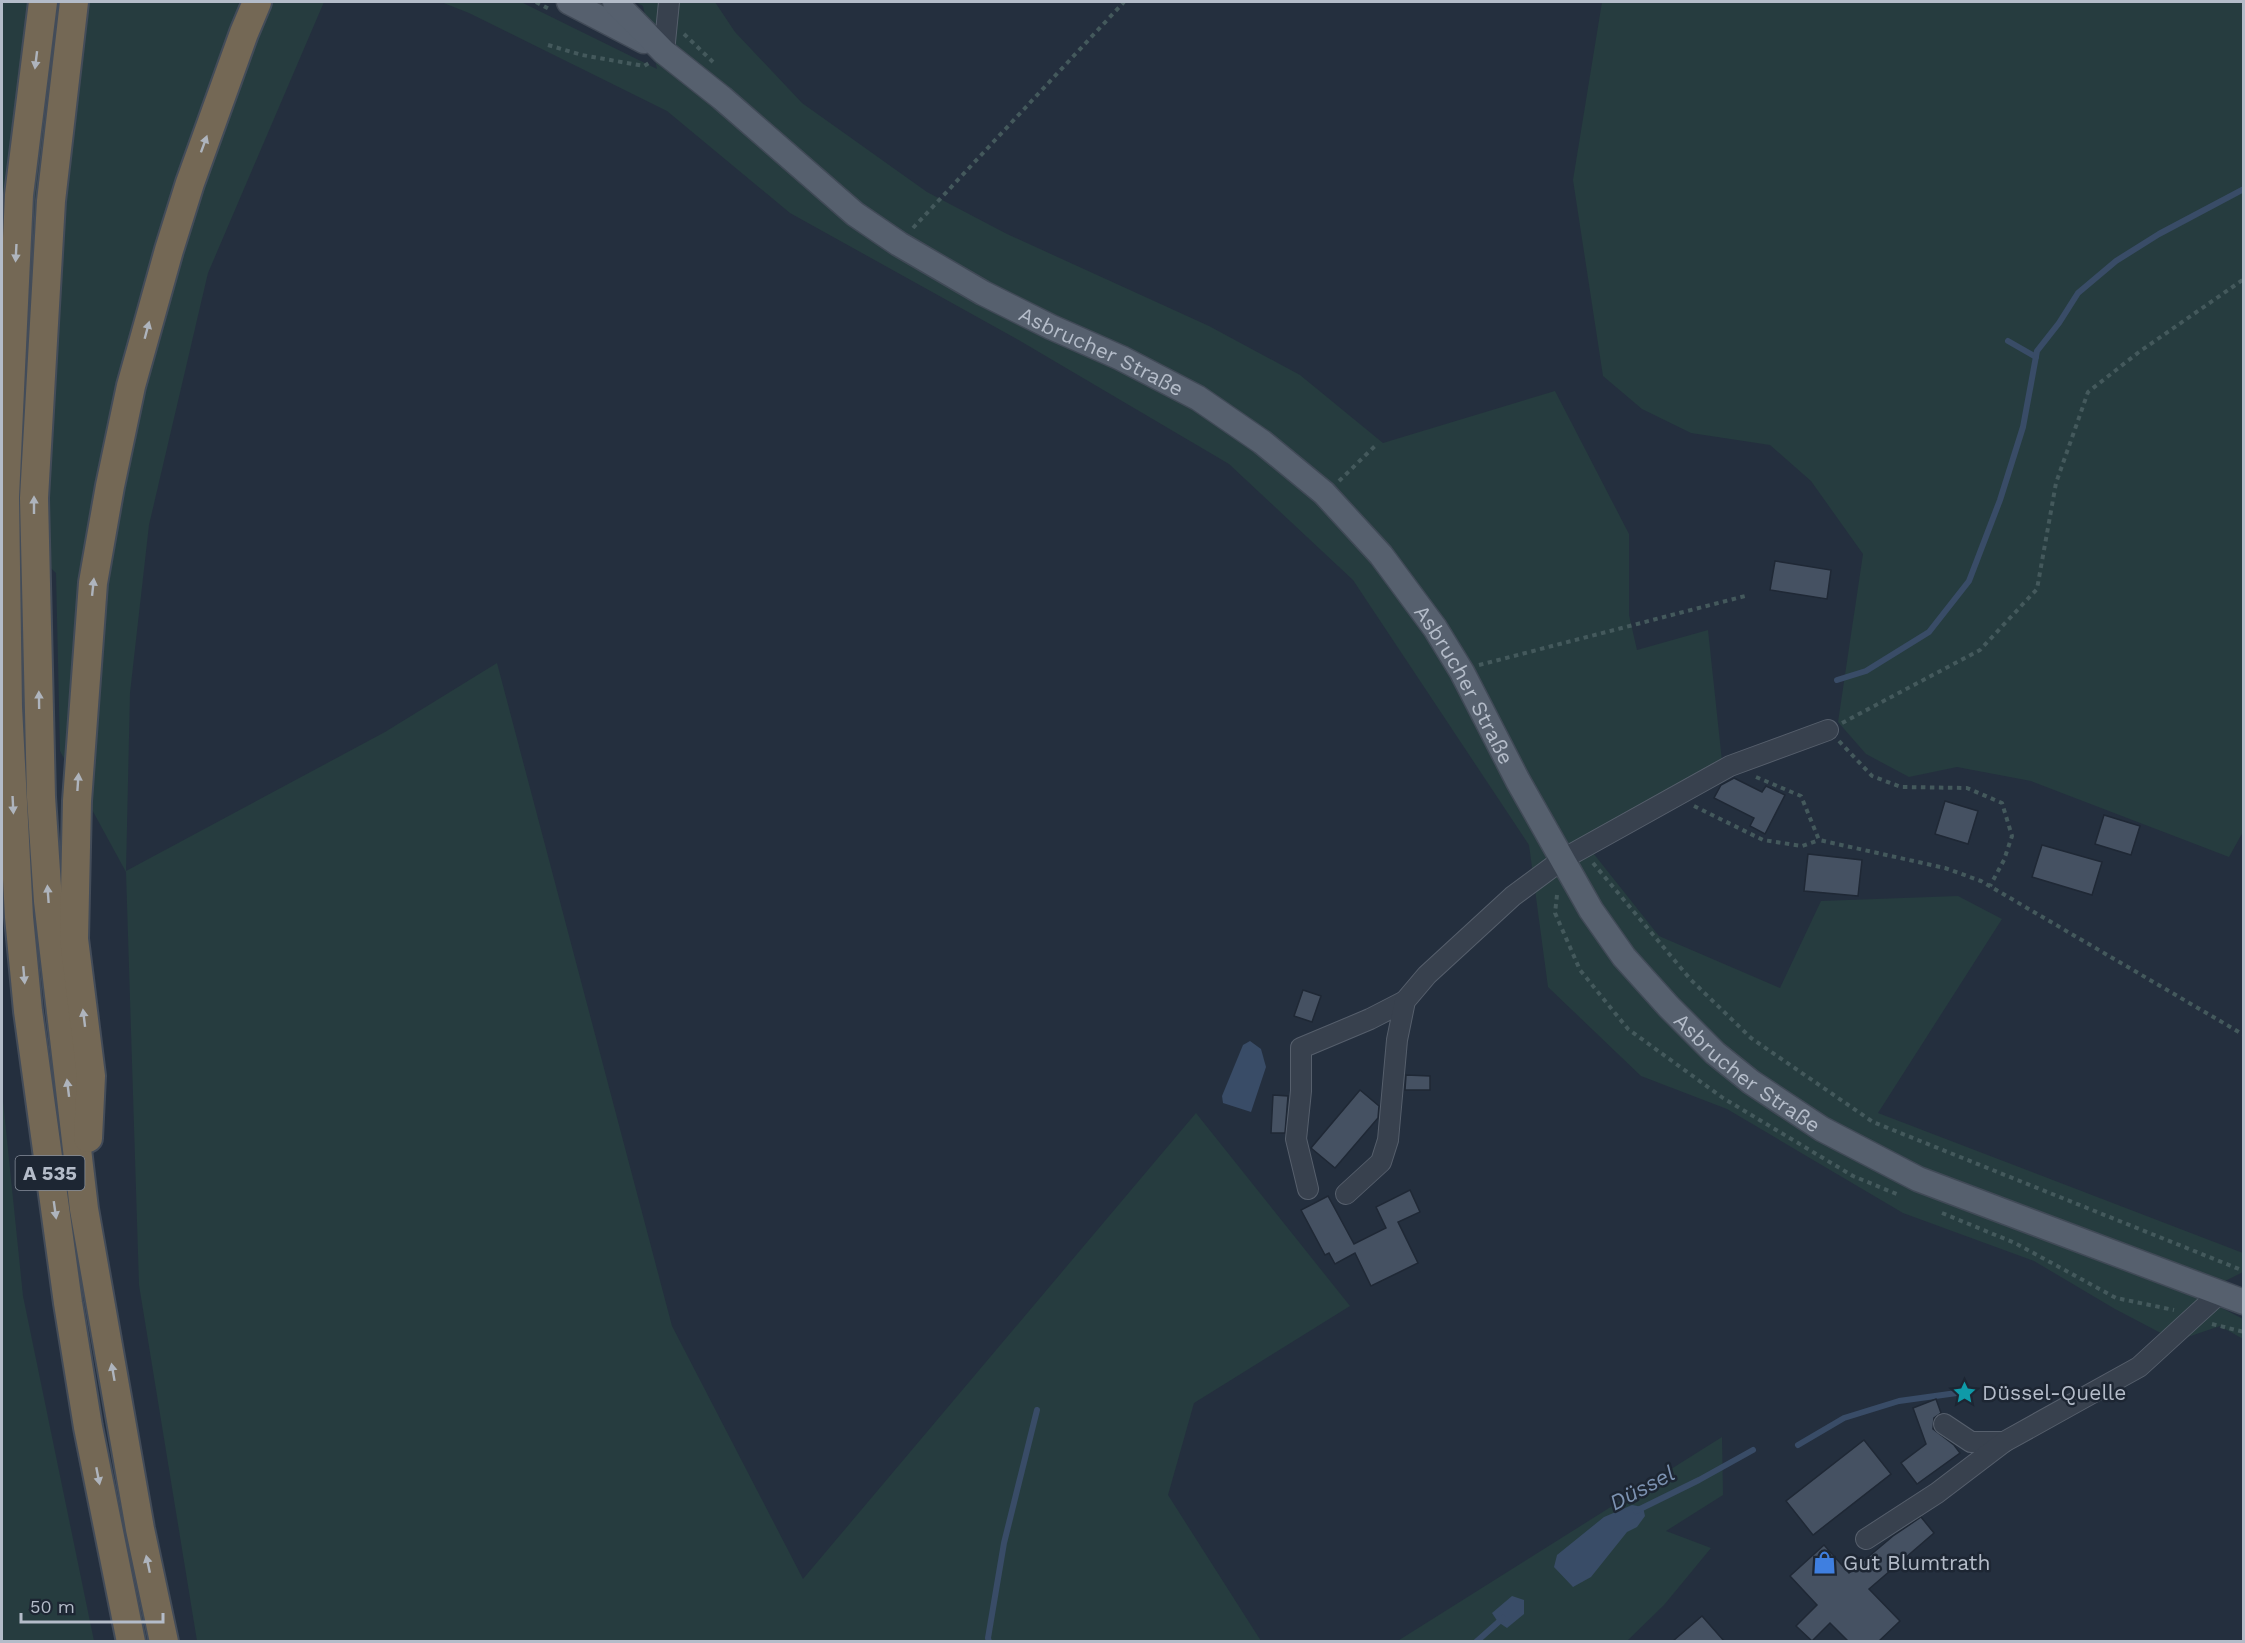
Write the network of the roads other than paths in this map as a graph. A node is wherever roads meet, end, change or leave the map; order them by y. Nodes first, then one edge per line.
1 (43, 2) edge
2 (74, 2) edge
3 (569, 2) edge
4 (615, 2) edge
5 (257, 3) edge
6 (668, 9) edge
7 (664, 52) junction
8 (1828, 730) road end
9 (1572, 854) junction
10 (2, 866) edge
11 (19, 917) junction
12 (1405, 1001) junction
13 (1308, 1189) dead end
14 (1346, 1194) dead end
15 (84, 1209) junction
16 (2221, 1292) junction
17 (2244, 1302) edge
18 (1944, 1424) dead end
19 (2004, 1442) junction
20 (1866, 1539) dead end
21 (131, 1641) edge
22 (164, 1641) edge

1 -> 11 highway, A 535
15 -> 2 highway, A 535
3 - 7 main road, Asbrucher Straße
4 - 7 main road, Asbrucher Straße
15 -> 5 highway
6 - 7 street
7 - 9 main road, Asbrucher Straße
8 - 9 street
9 - 12 street
9 - 16 main road, Asbrucher Straße
10 - 11 highway
11 -> 21 highway, A 535
12 - 13 street
12 - 14 street
22 -> 15 highway, A 535
16 - 17 main road, Asbrucher Straße
16 - 19 street
18 - 19 street
19 - 20 street

